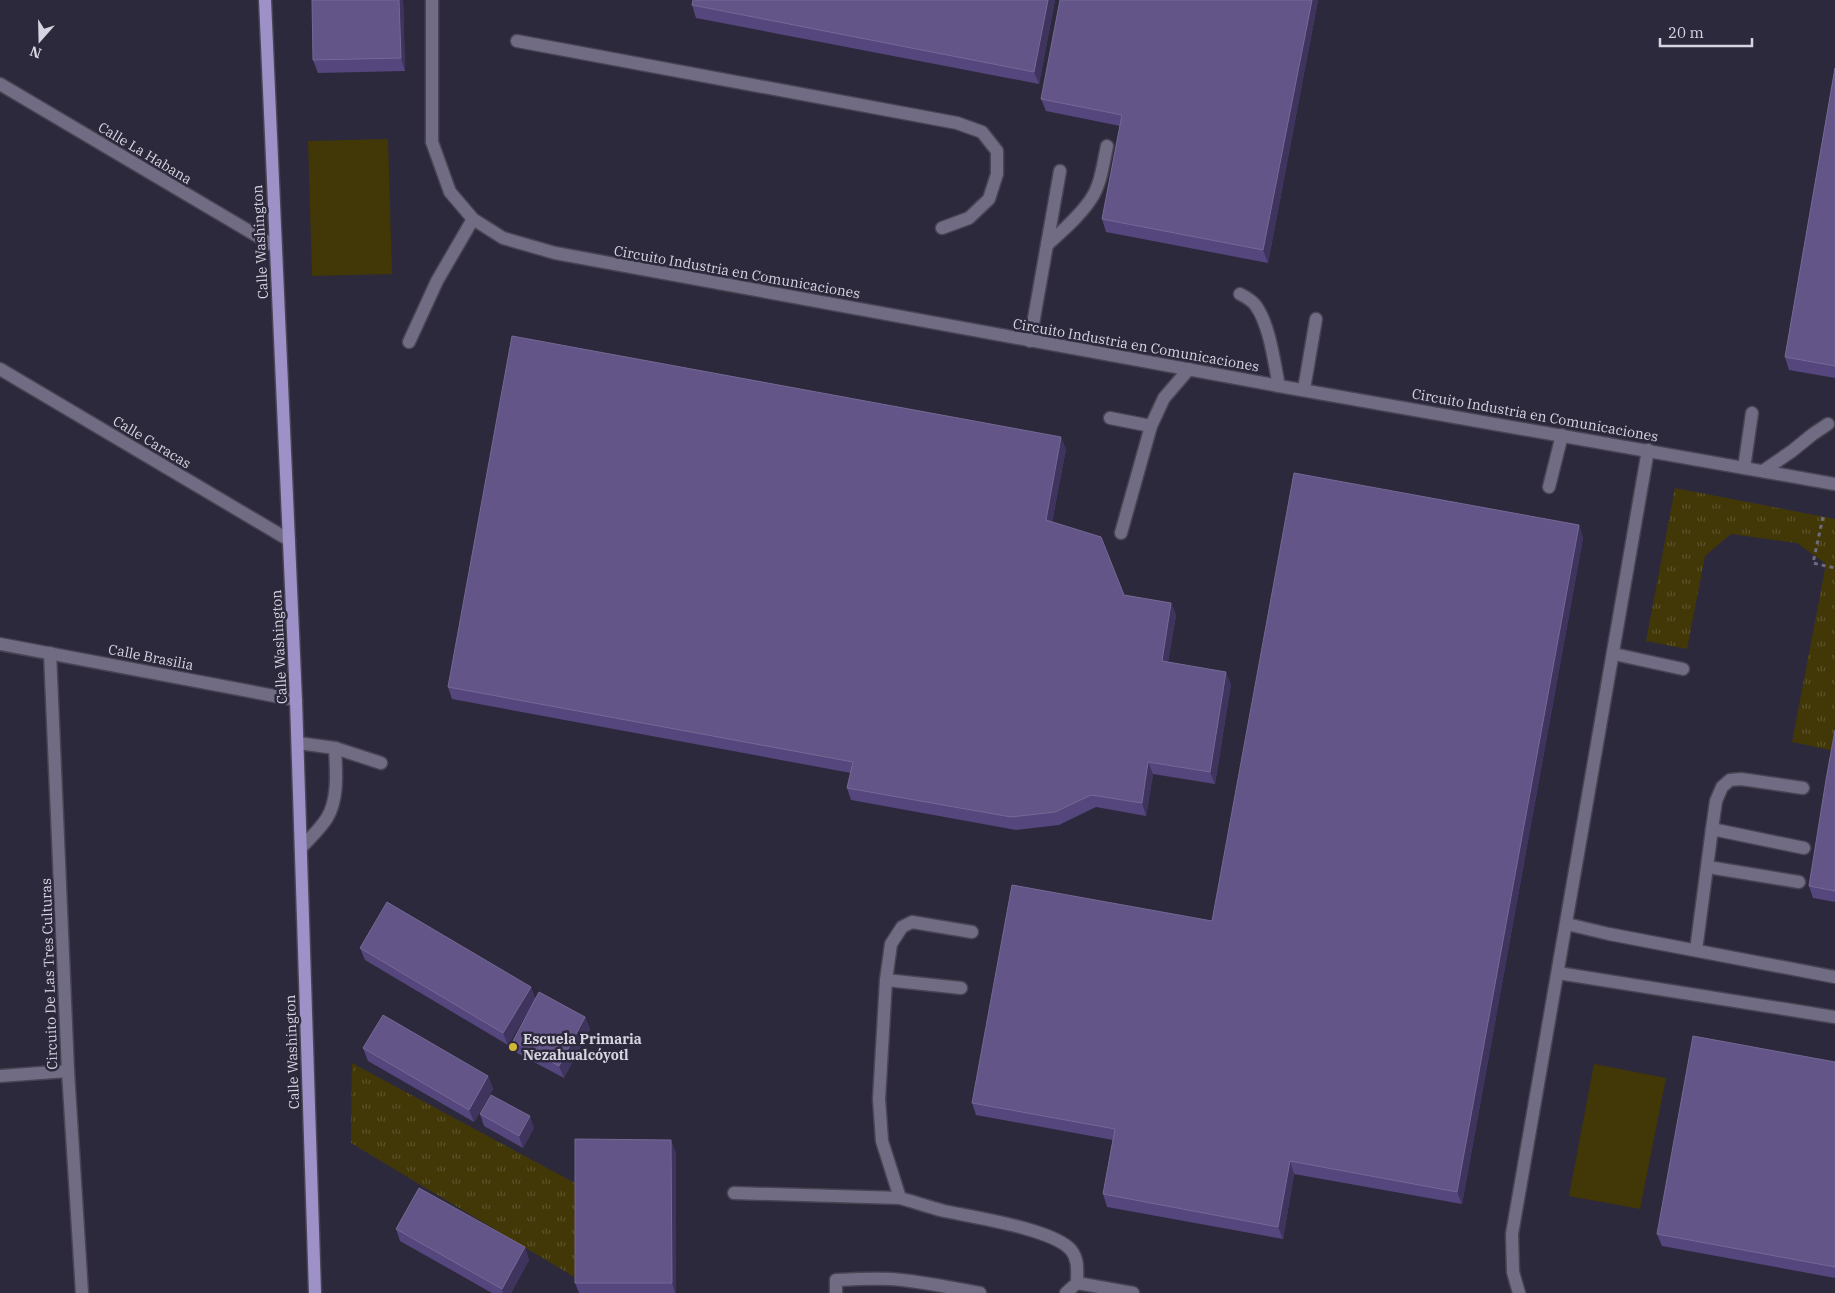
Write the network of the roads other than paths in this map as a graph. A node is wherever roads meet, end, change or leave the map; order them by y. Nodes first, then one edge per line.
1 (265, 0) edge
2 (432, 0) edge
3 (516, 40) dead end
4 (0, 84) edge
5 (1107, 146) dead end
6 (1060, 172) dead end
7 (473, 219) junction
8 (942, 228) dead end
9 (1047, 245) junction
10 (276, 247) junction
11 (1240, 294) dead end
12 (1316, 319) dead end
13 (1030, 341) junction
14 (409, 342) dead end
15 (0, 369) edge
16 (1190, 369) junction
17 (1279, 386) junction
18 (1304, 389) junction
19 (1752, 414) dead end
20 (1110, 418) dead end
21 (1828, 424) dead end
22 (1151, 426) junction
23 (1562, 435) junction
24 (1648, 450) junction
25 (1744, 468) junction
26 (1763, 471) junction
27 (1835, 484) edge
28 (1549, 487) dead end
29 (1121, 533) dead end
30 (289, 540) junction
31 (0, 644) edge
32 (50, 652) junction
33 (1614, 654) junction
34 (1683, 669) dead end
35 (296, 700) junction
36 (298, 743) junction
37 (335, 748) junction
38 (381, 763) dead end
39 (1803, 788) dead end
40 (1712, 829) junction
41 (301, 848) junction
42 (1804, 848) dead end
43 (1708, 867) junction
44 (1799, 882) dead end
45 (1567, 924) junction
46 (972, 932) dead end
47 (1696, 950) junction
48 (1558, 973) junction
49 (1835, 977) edge
50 (886, 980) junction
51 (961, 988) dead end
52 (1835, 1017) edge
53 (68, 1071) junction
54 (0, 1076) edge
55 (734, 1193) dead end
56 (900, 1198) junction
57 (1077, 1283) junction
58 (82, 1293) edge
59 (315, 1293) edge
60 (836, 1293) edge
61 (980, 1293) edge
62 (1066, 1293) edge
63 (1133, 1293) edge
64 (1519, 1293) edge

1 - 10 main road, Calle Washington
2 - 7 street, Circuito Industria en Comunicaciones
3 - 8 street
4 - 10 street, Calle La Habana
5 - 9 street
6 - 9 street
7 - 13 street, Circuito Industria en Comunicaciones
7 - 14 street
9 - 13 street
10 - 30 main road, Calle Washington
11 - 17 street
12 - 18 street
13 - 16 street, Circuito Industria en Comunicaciones
15 - 30 street, Calle Caracas
16 - 17 street, Circuito Industria en Comunicaciones
16 - 22 street
17 - 18 street, Circuito Industria en Comunicaciones
18 - 23 street, Circuito Industria en Comunicaciones
19 - 25 street
20 - 22 street
21 - 26 street
22 - 29 street
23 - 24 street, Circuito Industria en Comunicaciones
23 - 28 street
24 - 25 street, Circuito Industria en Comunicaciones
24 - 33 street
25 - 26 street, Circuito Industria en Comunicaciones
26 - 27 street, Circuito Industria en Comunicaciones
30 - 35 main road, Calle Washington
31 - 32 street, Calle Brasilia
32 - 35 street, Calle Brasilia
32 - 53 street, Circuito De Las Tres Culturas
33 - 34 street
33 - 45 street
35 - 36 main road, Calle Washington
36 - 37 street
36 - 41 main road, Calle Washington
37 - 38 street
37 - 41 street
39 - 40 street
40 - 42 street
40 - 43 street
41 - 59 main road, Calle Washington
43 - 44 street
43 - 47 street
45 - 47 street
45 - 48 street
46 - 50 street
47 - 49 street
48 - 52 street
48 - 64 street
50 - 51 street
50 - 56 street
53 - 54 street
53 - 58 street, Circuito De Las Tres Culturas
55 - 56 street
56 - 57 street
57 - 62 street
57 - 63 street
60 - 61 street

